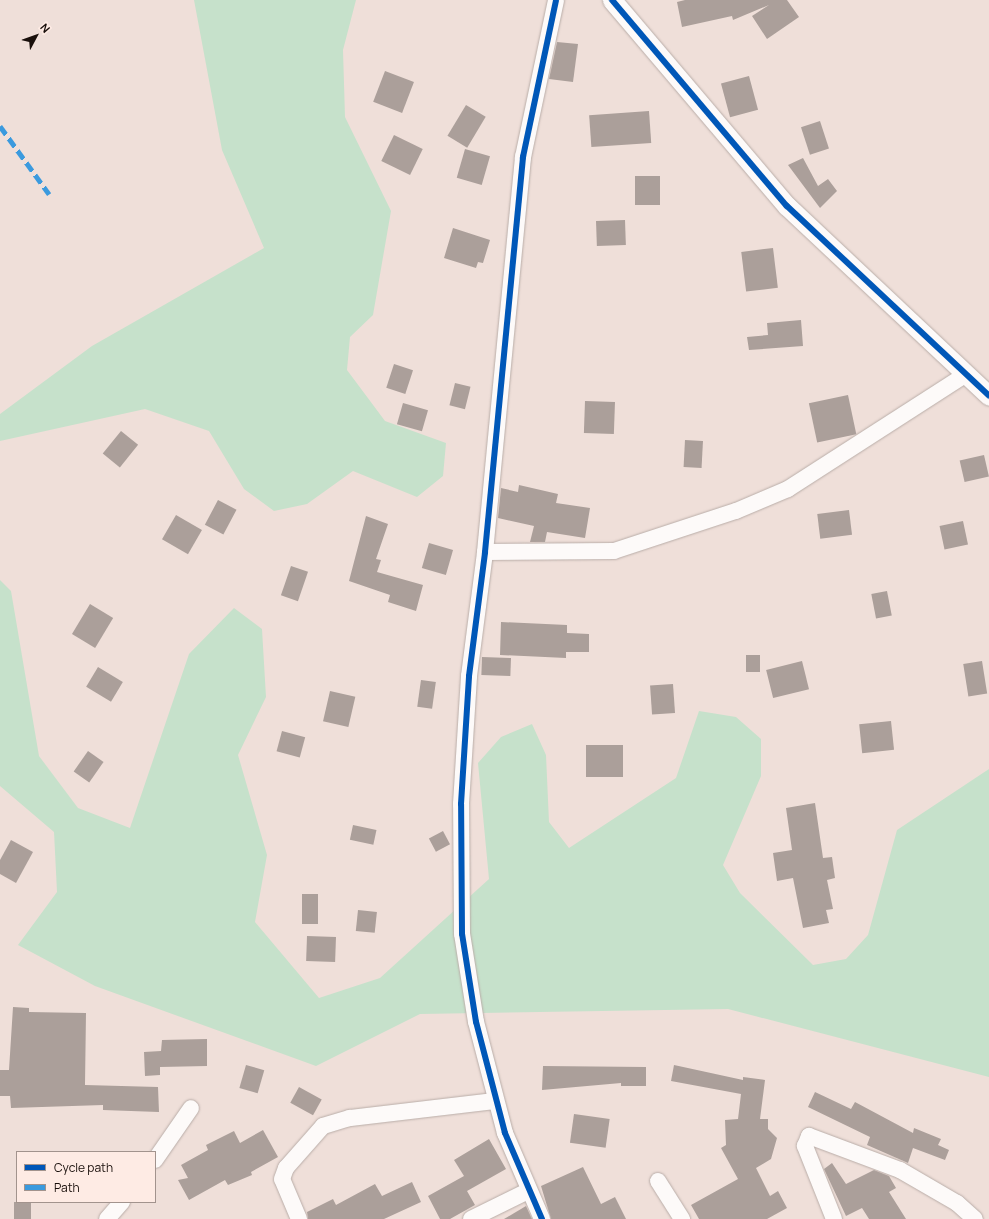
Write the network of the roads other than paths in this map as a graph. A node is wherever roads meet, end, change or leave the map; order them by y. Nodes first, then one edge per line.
1 (556, 0) edge
2 (612, 0) edge
3 (965, 375) junction
4 (989, 396) edge
5 (485, 552) junction
6 (495, 1101) junction
7 (191, 1108) dead end
8 (156, 1159) edge
9 (658, 1181) dead end
10 (528, 1191) junction
11 (121, 1203) edge
12 (108, 1219) edge
13 (299, 1219) edge
14 (471, 1219) edge
15 (542, 1219) edge
16 (682, 1219) edge
17 (834, 1219) edge
18 (975, 1219) edge

1 - 5 street
2 - 3 street
3 - 4 street
3 - 5 street
5 - 6 street
6 - 10 street
6 - 13 street
7 - 8 street
9 - 16 street
10 - 14 street
10 - 15 street
11 - 12 street
17 - 18 street

